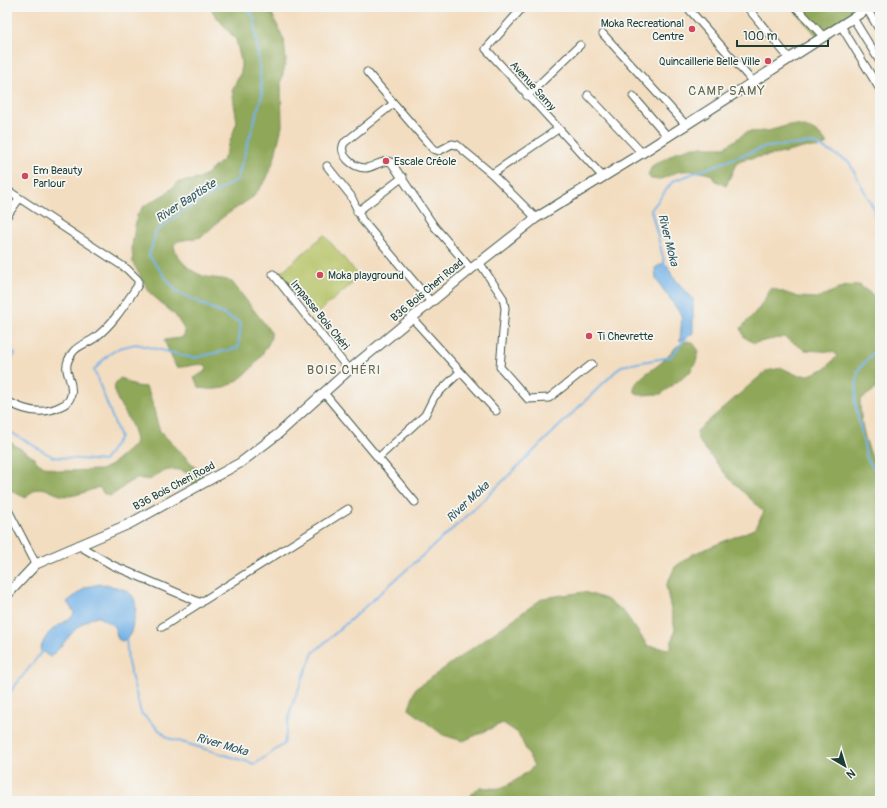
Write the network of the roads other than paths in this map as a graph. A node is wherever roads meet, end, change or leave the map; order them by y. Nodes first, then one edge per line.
1 (523, 7) edge
2 (687, 7) edge
3 (747, 7) edge
4 (796, 7) edge
5 (869, 8) edge
6 (854, 18) junction
7 (841, 26) junction
8 (880, 31) edge
9 (603, 34) dead end
10 (822, 36) junction
11 (580, 45) dead end
12 (789, 58) junction
13 (880, 62) edge
14 (367, 72) dead end
15 (752, 82) junction
16 (879, 88) dead end
17 (588, 95) dead end
18 (527, 96) junction
19 (632, 96) dead end
20 (393, 104) junction
21 (686, 125) junction
22 (558, 129) junction
23 (668, 137) junction
24 (642, 154) junction
25 (327, 166) dead end
26 (492, 174) junction
27 (403, 177) junction
28 (603, 177) junction
29 (7, 190) edge
30 (19, 199) junction
31 (357, 212) junction
32 (7, 216) edge
33 (536, 218) junction
34 (479, 262) junction
35 (470, 269) junction
36 (273, 274) dead end
37 (431, 302) junction
38 (412, 318) junction
39 (592, 364) dead end
40 (349, 370) junction
41 (460, 372) junction
42 (324, 393) junction
43 (7, 401) edge
44 (496, 411) dead end
45 (378, 458) junction
46 (415, 502) dead end
47 (7, 508) edge
48 (348, 509) dead end
49 (78, 545) junction
50 (36, 564) junction
51 (7, 595) edge
52 (201, 603) junction
53 (162, 627) dead end

1 - 18 street, Avenue Samy
2 - 15 street
3 - 12 street
4 - 10 street
5 - 6 main road, B36 Bois Cheri Road
5 - 8 street
6 - 7 main road, B36 Bois Cheri Road
6 - 13 street
7 - 10 main road, B36 Bois Cheri Road
7 - 16 street
9 - 21 street
10 - 12 main road, B36 Bois Cheri Road
11 - 18 street
12 - 15 main road, B36 Bois Cheri Road
14 - 20 street
15 - 21 main road, B36 Bois Cheri Road
17 - 24 street
18 - 22 street, Avenue Samy
19 - 23 street
20 - 26 street
20 - 27 street
21 - 23 main road, B36 Bois Cheri Road
22 - 26 street
22 - 28 street, Avenue Samy
23 - 24 main road, B36 Bois Cheri Road
24 - 28 main road, B36 Bois Cheri Road
25 - 31 street
26 - 33 street
27 - 31 street
27 - 35 street
28 - 33 main road, B36 Bois Cheri Road
29 - 30 street
30 - 32 street
30 - 43 street
31 - 37 street
33 - 34 main road, B36 Bois Cheri Road
34 - 35 main road, B36 Bois Cheri Road
34 - 39 street
35 - 37 main road, B36 Bois Cheri Road
36 - 40 street, Impasse Bois Chéri
37 - 38 main road, B36 Bois Cheri Road
38 - 40 main road, B36 Bois Cheri Road
38 - 41 street
40 - 42 main road, B36 Bois Cheri Road
41 - 44 street
41 - 45 street
42 - 45 street
42 - 49 main road, B36 Bois Cheri Road
45 - 46 street
47 - 50 street
48 - 52 street
49 - 50 main road, B36 Bois Cheri Road
49 - 52 street
50 - 51 main road, B36 Bois Cheri Road
52 - 53 street

